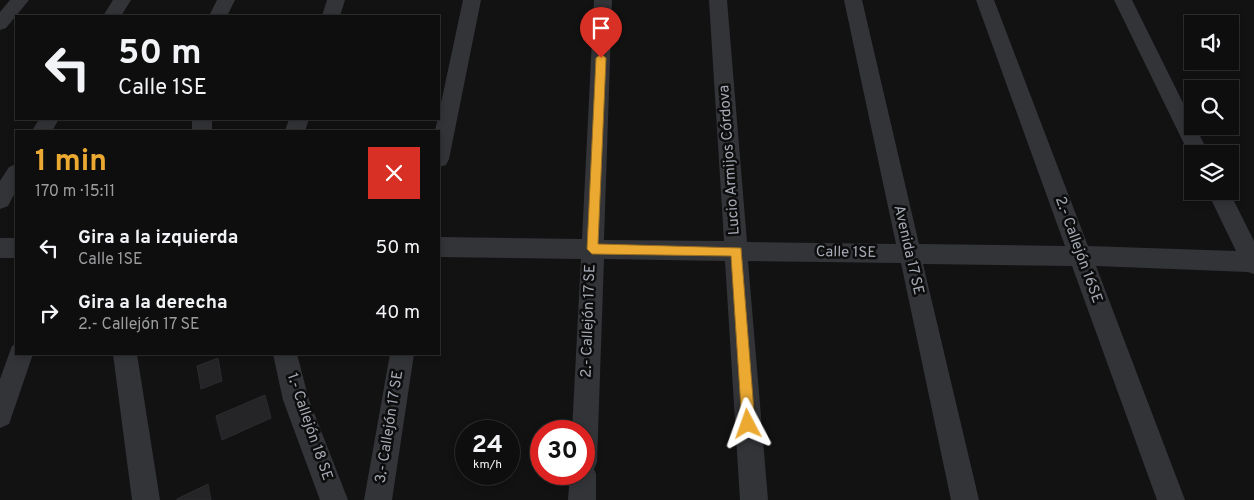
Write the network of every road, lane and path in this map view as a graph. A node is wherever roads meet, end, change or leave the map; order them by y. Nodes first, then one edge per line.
1 (20, 0) edge
2 (122, 0) edge
3 (226, 0) edge
4 (336, 0) edge
5 (472, 0) edge
6 (603, 0) edge
7 (718, 0) edge
8 (853, 0) edge
9 (985, 0) edge
10 (1122, 0) edge
11 (113, 15) edge
12 (218, 15) edge
13 (331, 15) edge
14 (3, 21) edge
15 (1194, 145) edge
16 (440, 154) edge
17 (15, 175) edge
18 (0, 200) edge
19 (1222, 200) edge
20 (440, 247) edge
21 (0, 248) edge
22 (15, 248) edge
23 (592, 249) junction
24 (736, 251) junction
25 (908, 253) junction
26 (1080, 256) junction
27 (1254, 263) edge
28 (21, 355) edge
29 (125, 355) edge
30 (285, 355) edge
31 (402, 355) edge
32 (2, 402) edge
33 (586, 420) edge
34 (583, 485) edge
35 (146, 500) edge
36 (334, 500) edge
37 (378, 500) edge
38 (582, 500) edge
39 (754, 500) edge
40 (965, 500) edge
41 (1171, 500) edge

1 - 14 street
2 - 11 street
3 - 12 street
4 - 13 street
5 - 16 street
6 - 23 street, 2.- Callejón 17 SE
7 - 24 street, Lucio Armijos Córdova
8 - 25 street, Avenida 17 SE
9 - 26 street, 2.- Callejón 16SE
10 - 15 street
17 - 18 street
19 - 27 street
20 - 23 street, Calle 1SE
21 - 22 street
23 - 24 street, Calle 1SE
23 - 33 street, 2.- Callejón 17 SE
24 - 25 street, Calle 1SE
24 - 39 street, Lucio Armijos Córdova
25 - 26 street, Calle 1SE
25 - 40 street, Avenida 17 SE
26 - 27 street, Calle 1SE
26 - 41 street, 2.- Callejón 16SE
28 - 32 street
29 - 35 street
30 - 36 street, 1.- Callejón 18 SE
31 - 37 street, 3.- Callejón 17 SE
34 - 38 street

